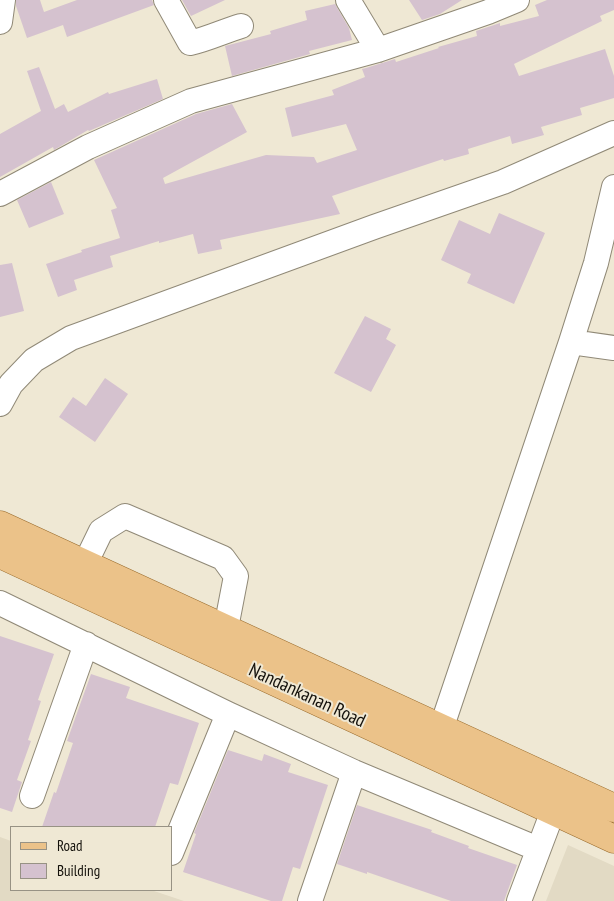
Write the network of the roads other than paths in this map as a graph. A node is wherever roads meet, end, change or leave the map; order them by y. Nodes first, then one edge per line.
1 (3, 0) edge
2 (166, 0) edge
3 (348, 0) edge
4 (517, 0) edge
5 (0, 22) edge
6 (241, 26) dead end
7 (378, 50) junction
8 (614, 134) edge
9 (614, 187) edge
10 (0, 194) edge
11 (571, 342) junction
12 (614, 348) edge
13 (0, 404) edge
14 (0, 524) edge
15 (0, 554) edge
16 (84, 564) junction
17 (0, 603) edge
18 (226, 628) junction
19 (86, 644) junction
20 (298, 677) junction
21 (228, 714) junction
22 (441, 728) junction
23 (354, 772) junction
24 (32, 796) dead end
25 (614, 808) edge
26 (553, 810) junction
27 (614, 839) edge
28 (538, 849) junction
29 (172, 850) edge
30 (310, 901) edge
31 (519, 901) edge

1 - 5 street
2 - 6 street
3 - 7 street
4 - 7 street
7 - 10 street
8 - 13 street
9 - 11 street
11 - 12 street
11 - 22 street
14 - 16 main road, Nandankanan Road
15 - 20 main road, Nandankanan Road
16 - 18 main road, Nandankanan Road
16 - 18 street
17 - 19 street
18 - 20 main road, Nandankanan Road
19 - 21 street
19 - 24 street
20 - 22 main road
20 - 26 main road, Nandankanan Road
21 - 23 street
21 - 29 street
22 - 25 main road
23 - 28 street
23 - 30 street
26 - 27 main road, Nandankanan Road
26 - 28 street
28 - 31 street

